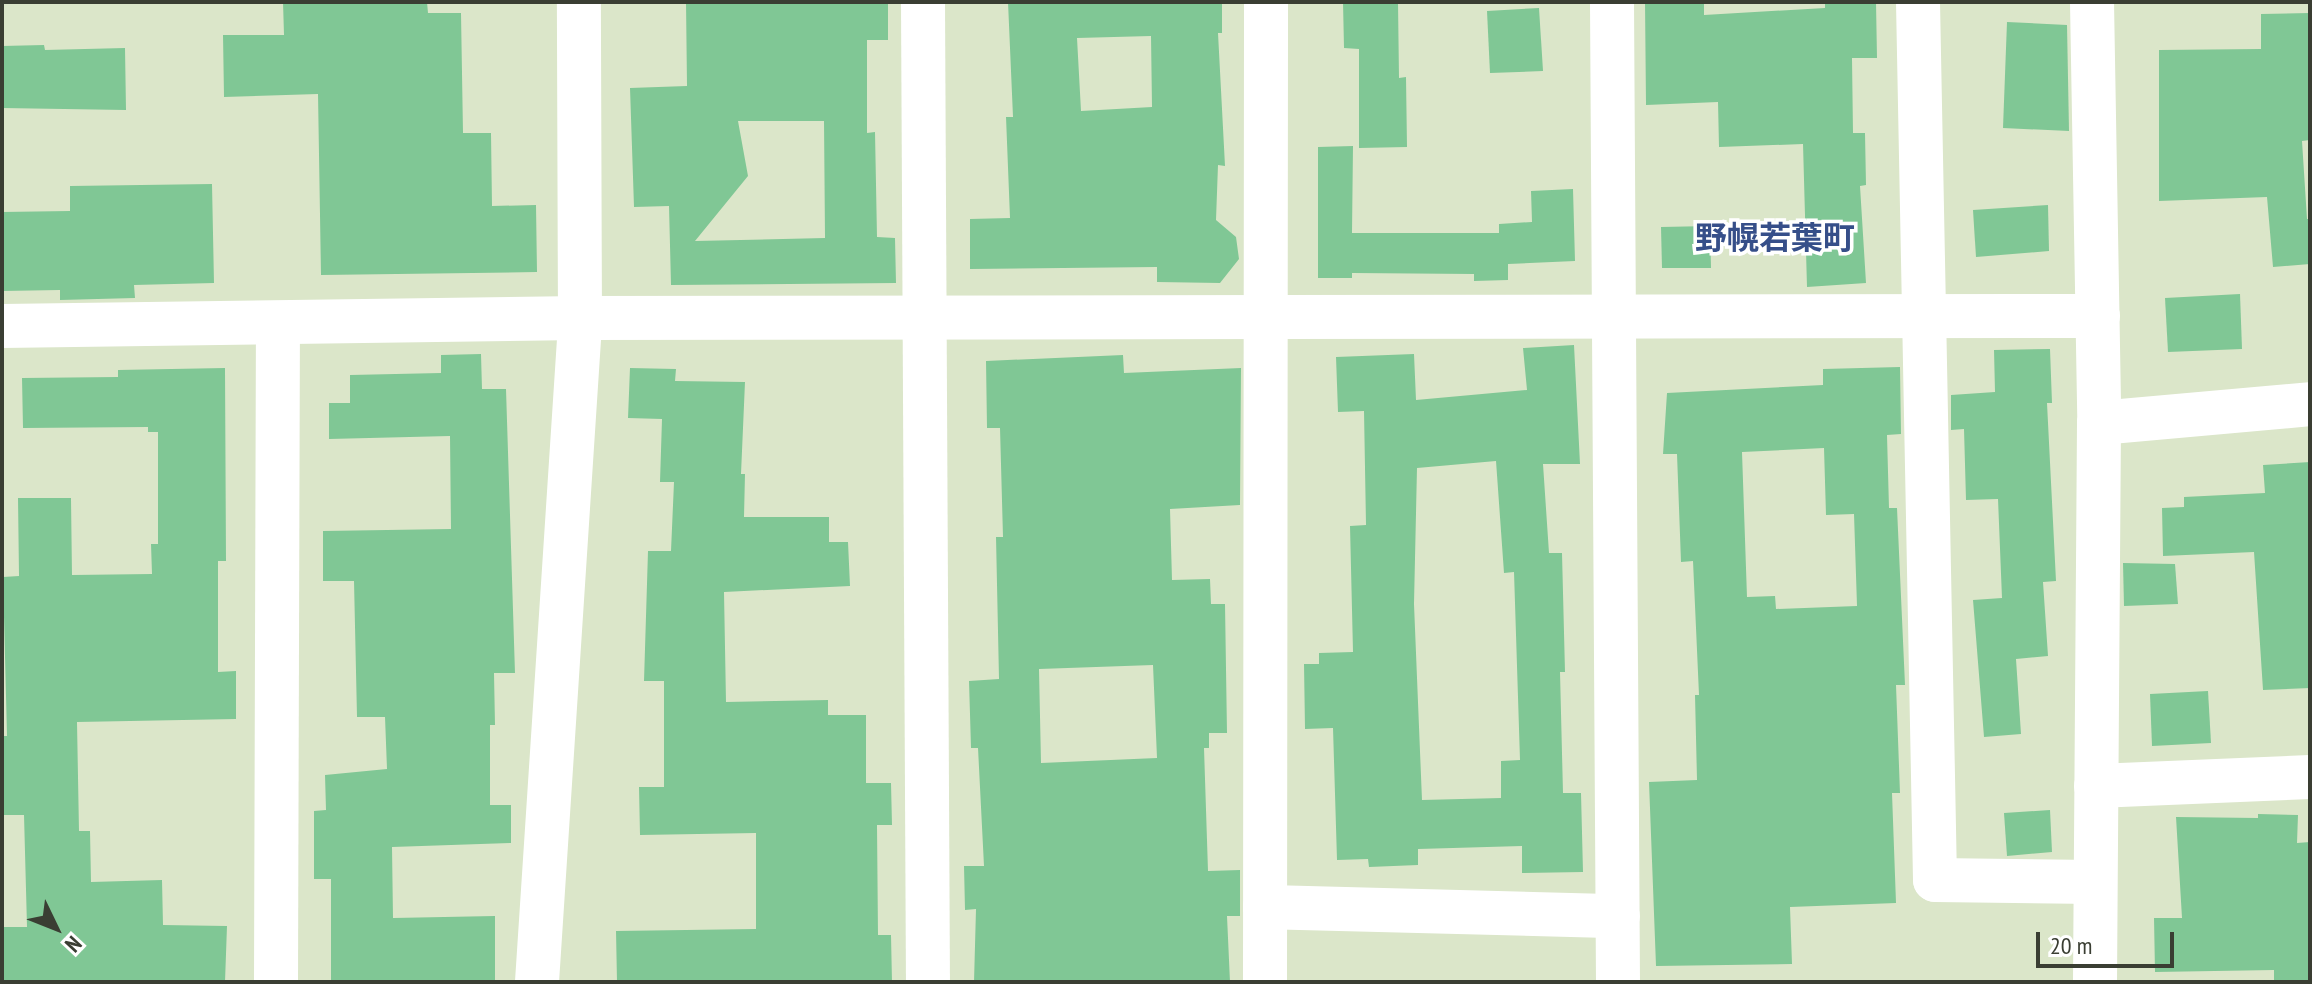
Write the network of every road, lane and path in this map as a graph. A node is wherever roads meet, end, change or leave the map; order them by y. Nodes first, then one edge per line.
1 (579, 2) edge
2 (923, 2) edge
3 (1266, 2) edge
4 (1612, 2) edge
5 (1918, 2) edge
6 (2092, 2) edge
7 (1924, 316) junction
8 (2098, 316) junction
9 (1267, 317) junction
10 (1614, 317) junction
11 (580, 318) junction
12 (924, 318) junction
13 (278, 323) junction
14 (2, 326) edge
15 (2310, 404) edge
16 (2099, 423) junction
17 (2310, 777) edge
18 (2096, 786) junction
19 (2095, 882) junction
20 (1265, 907) junction
21 (1618, 916) junction
22 (276, 982) edge
23 (537, 982) edge
24 (928, 982) edge
25 (1265, 982) edge
26 (1618, 982) edge
27 (2095, 982) edge

1 - 11 street
2 - 12 street
3 - 9 street
4 - 10 street
5 - 7 street
6 - 8 street
7 - 8 street
7 - 10 street
7 - 19 street
8 - 16 street
9 - 10 street
9 - 12 street
9 - 20 street
10 - 21 street
11 - 12 street
11 - 13 street
11 - 23 street
12 - 24 street
13 - 14 street
13 - 22 street
15 - 16 street
16 - 18 street
17 - 18 street
18 - 19 street
19 - 27 street
20 - 21 street
20 - 25 street
21 - 26 street

